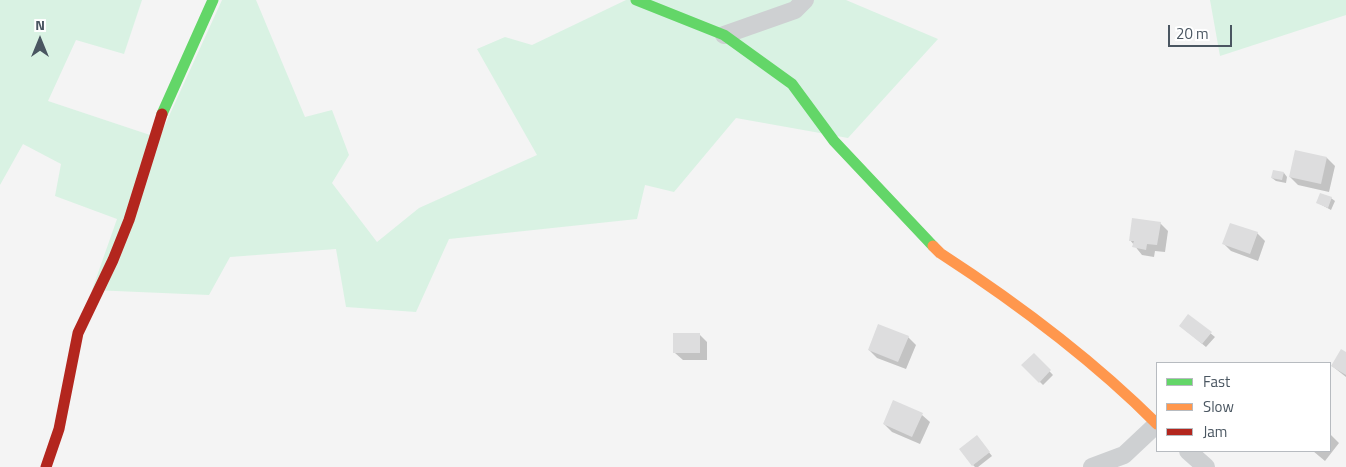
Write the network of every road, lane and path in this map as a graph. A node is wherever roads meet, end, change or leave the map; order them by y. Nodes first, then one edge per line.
1 (213, 0) edge
2 (636, 0) edge
3 (805, 0) edge
4 (724, 35) junction
5 (1156, 423) edge
6 (1156, 425) edge
7 (1189, 452) edge
8 (46, 467) edge
9 (1092, 467) edge
10 (1206, 467) edge

1 - 8 street
2 - 4 street
3 - 4 street
4 - 5 street
6 - 9 street
7 - 10 street

